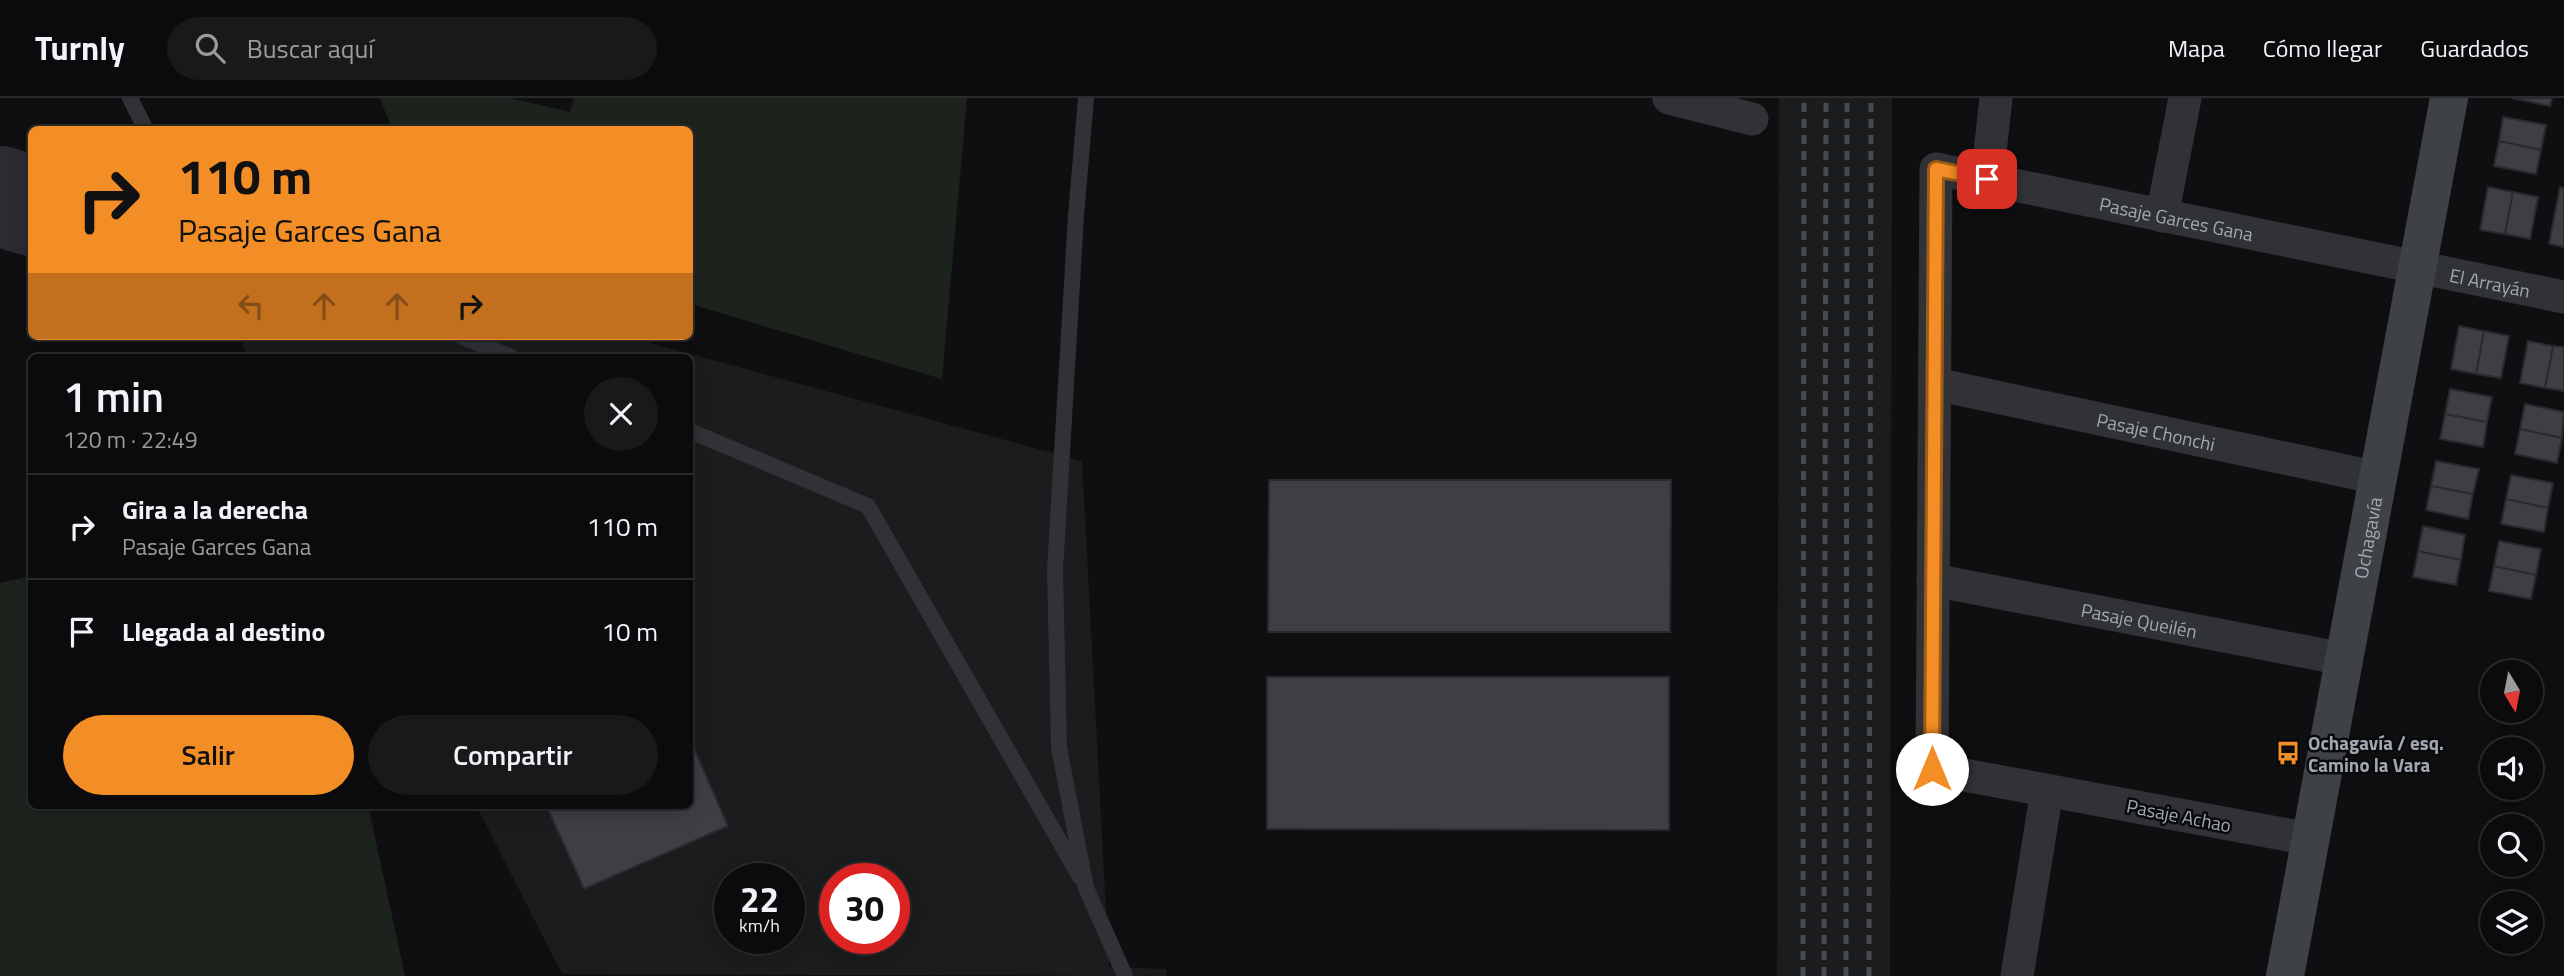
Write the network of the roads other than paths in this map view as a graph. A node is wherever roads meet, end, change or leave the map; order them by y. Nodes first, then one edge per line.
1 (130, 98) edge
2 (1086, 98) edge
3 (1669, 98) edge
4 (1996, 98) edge
5 (2185, 98) edge
6 (2449, 98) edge
7 (1752, 119) dead end
8 (144, 126) edge
9 (1987, 179) junction
10 (2162, 216) junction
11 (2417, 269) junction
12 (2564, 297) edge
13 (471, 340) edge
14 (504, 354) edge
15 (1935, 384) junction
16 (693, 432) edge
17 (2378, 478) junction
18 (1933, 580) junction
19 (2344, 659) junction
20 (2047, 790) junction
21 (2310, 839) junction
22 (1086, 888) junction
23 (1125, 976) edge
24 (2017, 976) edge
25 (2285, 976) edge

1 - 8 lane
2 - 22 lane
3 - 7 street
4 - 9 street
5 - 10 street
6 - 11 main road, Ochagavía
9 - 10 street, Pasaje Garces Gana
9 - 15 street, Pasaje Garces Gana
10 - 11 street, Pasaje Garces Gana
11 - 12 street, El Arrayán
11 - 17 main road, Ochagavía
13 - 14 lane
15 - 17 street, Pasaje Chonchi
15 - 18 street
16 - 22 lane
17 - 19 main road, Ochagavía
18 - 19 street, Pasaje Queilén
18 - 20 street, Pasaje Achao
19 - 21 main road, Ochagavía
20 - 21 street, Pasaje Achao
20 - 24 street
21 - 25 main road, Ochagavía
22 - 23 lane

